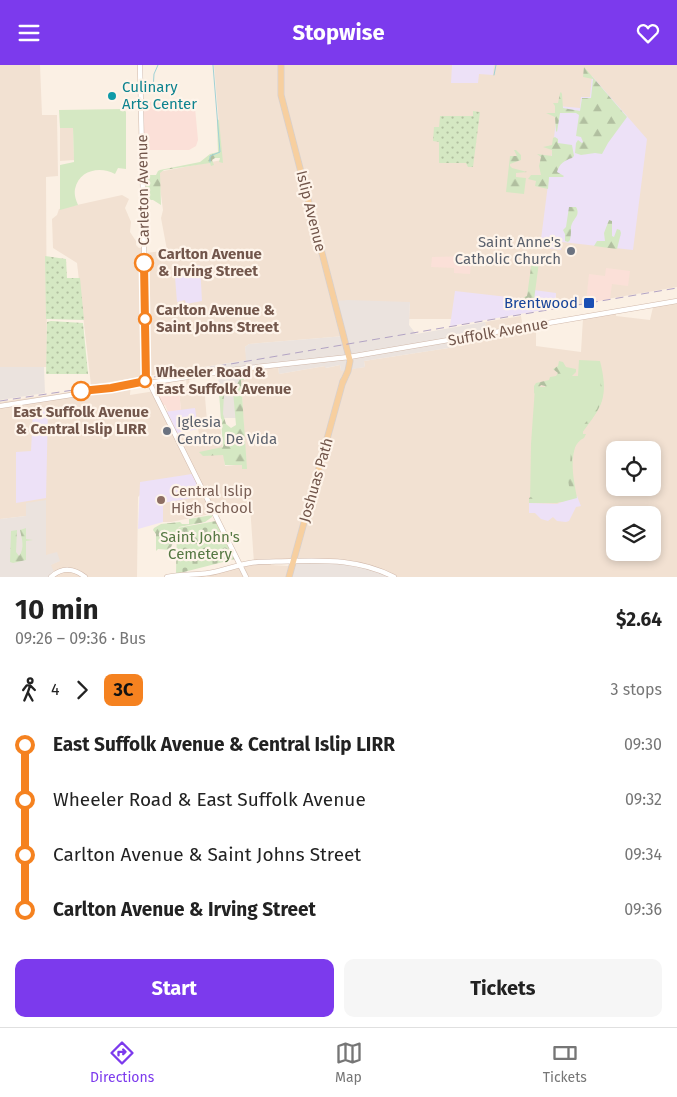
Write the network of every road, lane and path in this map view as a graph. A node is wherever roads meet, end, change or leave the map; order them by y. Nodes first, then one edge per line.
1 (141, 65) edge
2 (281, 65) edge
3 (677, 301) edge
4 (349, 357) junction
5 (147, 381) junction
6 (0, 405) edge
7 (293, 561) junction
8 (239, 565) junction
9 (51, 577) edge
10 (85, 577) edge
11 (167, 577) edge
12 (246, 577) edge
13 (289, 577) edge
14 (394, 577) edge

1 - 5 main road, Carleton Avenue
2 - 4 main road, Islip Avenue
3 - 4 main road, Suffolk Avenue
4 - 5 main road, Suffolk Avenue
4 - 7 main road, Joshuas Path
5 - 6 main road, Suffolk Avenue
5 - 8 main road, Carleton Avenue
7 - 8 main road
7 - 13 main road, Joshuas Path
7 - 14 main road
8 - 11 main road
8 - 12 main road, Carleton Avenue
9 - 10 main road

